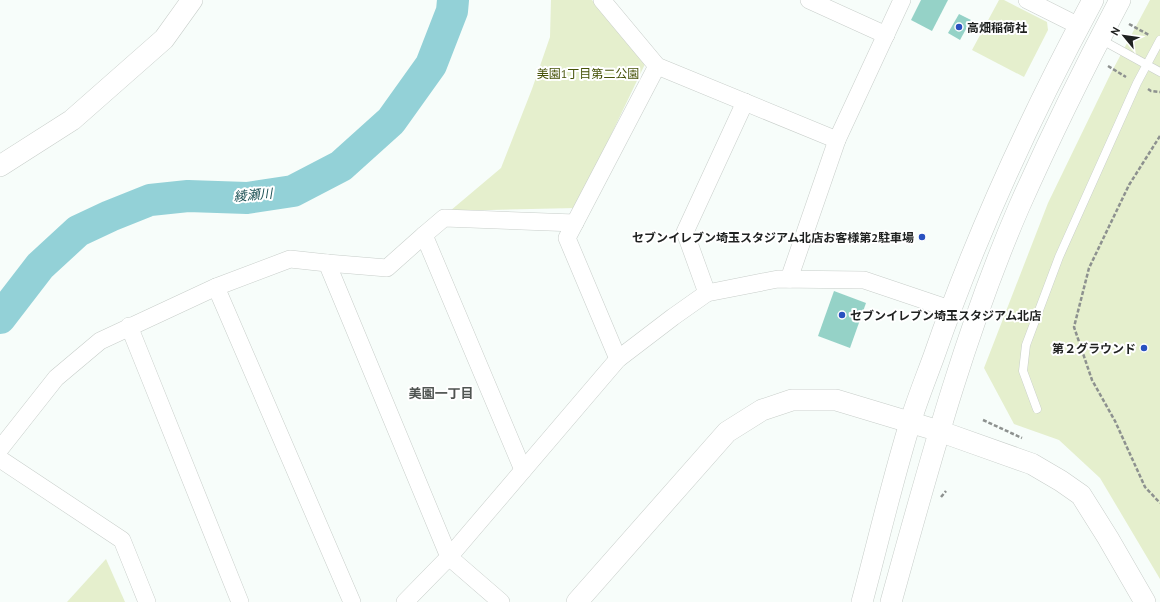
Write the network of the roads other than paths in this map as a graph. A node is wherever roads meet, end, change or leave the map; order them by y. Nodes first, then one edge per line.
1 (192, 0) edge
2 (602, 0) edge
3 (809, 0) edge
4 (902, 0) edge
5 (1027, 0) edge
6 (1093, 0) edge
7 (1120, 0) edge
8 (1079, 26) junction
9 (886, 35) junction
10 (1100, 38) junction
11 (1160, 40) edge
12 (1146, 64) junction
13 (656, 66) junction
14 (1160, 72) edge
15 (745, 102) junction
16 (837, 140) junction
17 (0, 166) edge
18 (575, 223) junction
19 (424, 235) junction
20 (328, 263) junction
21 (789, 279) junction
22 (216, 287) junction
23 (708, 293) junction
24 (950, 309) junction
25 (129, 326) junction
26 (618, 359) junction
27 (1037, 408) dead end
28 (910, 423) junction
29 (939, 432) junction
30 (0, 449) edge
31 (0, 458) edge
32 (523, 470) junction
33 (449, 557) junction
34 (147, 602) edge
35 (240, 602) edge
36 (352, 602) edge
37 (405, 602) edge
38 (501, 602) edge
39 (577, 602) edge
40 (862, 602) edge
41 (891, 602) edge
42 (1145, 602) edge

1 - 17 street
2 - 13 street
3 - 9 street
4 - 9 street
5 - 8 street
6 - 8 street
7 - 10 street
8 - 24 street
9 - 16 street
10 - 12 lane
10 - 29 street
11 - 12 lane
12 - 14 lane
12 - 27 lane
13 - 15 street
13 - 18 street
15 - 16 street
15 - 23 street
16 - 21 street
18 - 19 street
18 - 26 street
19 - 20 street
19 - 32 street
20 - 22 street
20 - 33 street
21 - 23 street
21 - 24 street
22 - 25 street
22 - 36 street
23 - 26 street
24 - 28 street
25 - 30 street
25 - 35 street
26 - 32 street
28 - 29 street
28 - 39 street
28 - 40 street
29 - 41 street
29 - 42 street
31 - 34 street
32 - 33 street
33 - 37 street
33 - 38 street

